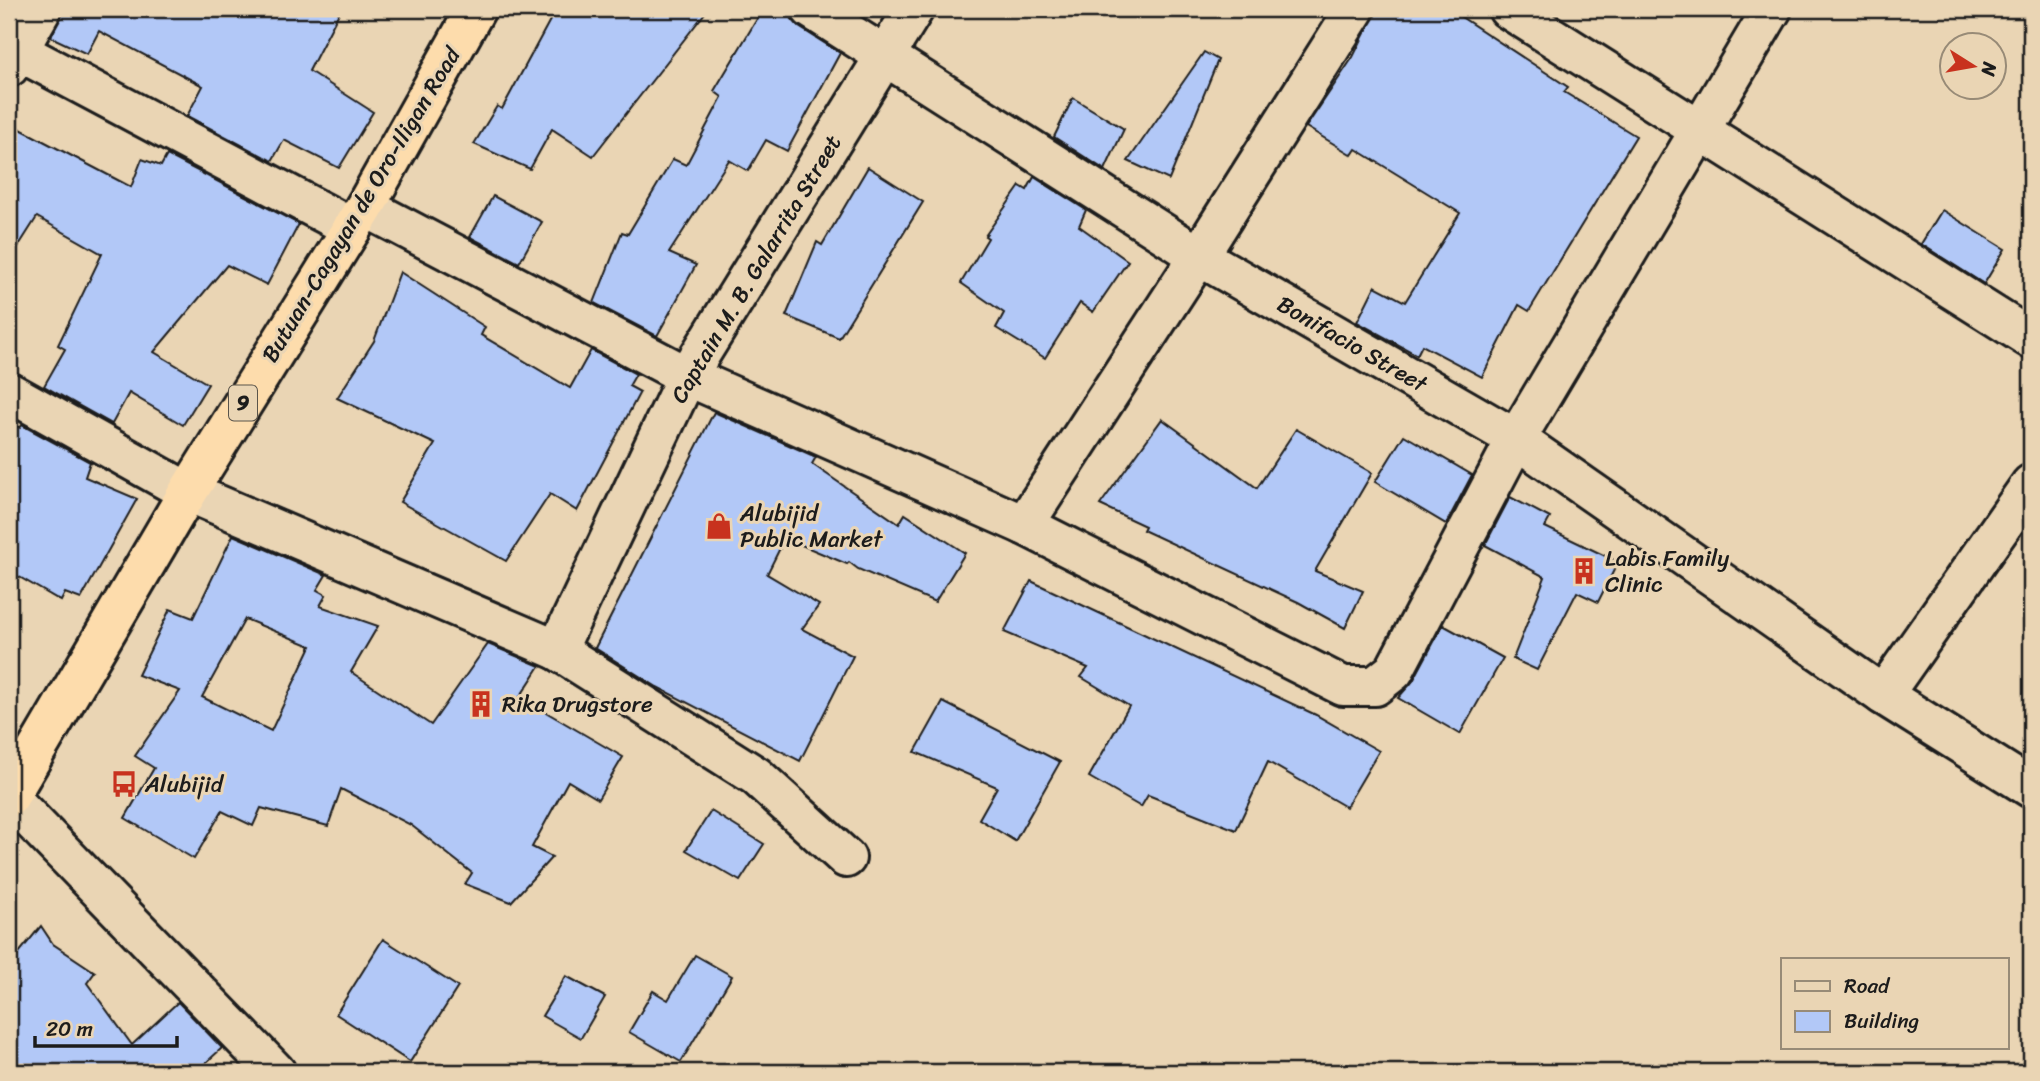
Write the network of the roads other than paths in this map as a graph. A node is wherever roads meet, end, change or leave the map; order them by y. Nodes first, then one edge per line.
1 (42, 9) edge
2 (476, 9) edge
3 (811, 9) edge
4 (914, 9) edge
5 (1354, 9) edge
6 (1508, 9) edge
7 (1772, 9) edge
8 (12, 54) edge
9 (887, 55) junction
10 (1700, 129) junction
11 (359, 217) junction
12 (1199, 256) junction
13 (2031, 339) edge
14 (687, 376) junction
15 (9, 391) edge
16 (1516, 439) junction
17 (2031, 484) edge
18 (188, 492) junction
19 (1024, 525) junction
20 (557, 650) junction
21 (1883, 695) junction
22 (2031, 788) edge
23 (9, 797) edge
24 (846, 858) dead end
25 (276, 1072) edge

1 - 8 street
2 - 11 highway, Butuan-Cagayan de Oro-Iligan Road / 9
3 - 9 street, Bonifacio Street
4 - 9 street, Captain M. B. Galarrita Street
5 - 12 street
6 - 10 street
7 - 10 street
8 - 11 street
9 - 12 street, Bonifacio Street
9 - 14 street, Captain M. B. Galarrita Street
10 - 13 street
10 - 16 street
11 - 14 street
11 - 18 highway, Butuan-Cagayan de Oro-Iligan Road / 9
12 - 16 street, Bonifacio Street
12 - 19 street
14 - 19 street
14 - 20 street, Captain M. B. Galarrita Street
15 - 18 street
16 - 19 street
16 - 21 street, Bonifacio Street
17 - 21 street
18 - 20 street
18 - 23 highway, Butuan-Cagayan de Oro-Iligan Road / 9
20 - 24 street
21 - 22 street, Bonifacio Street
23 - 25 street

